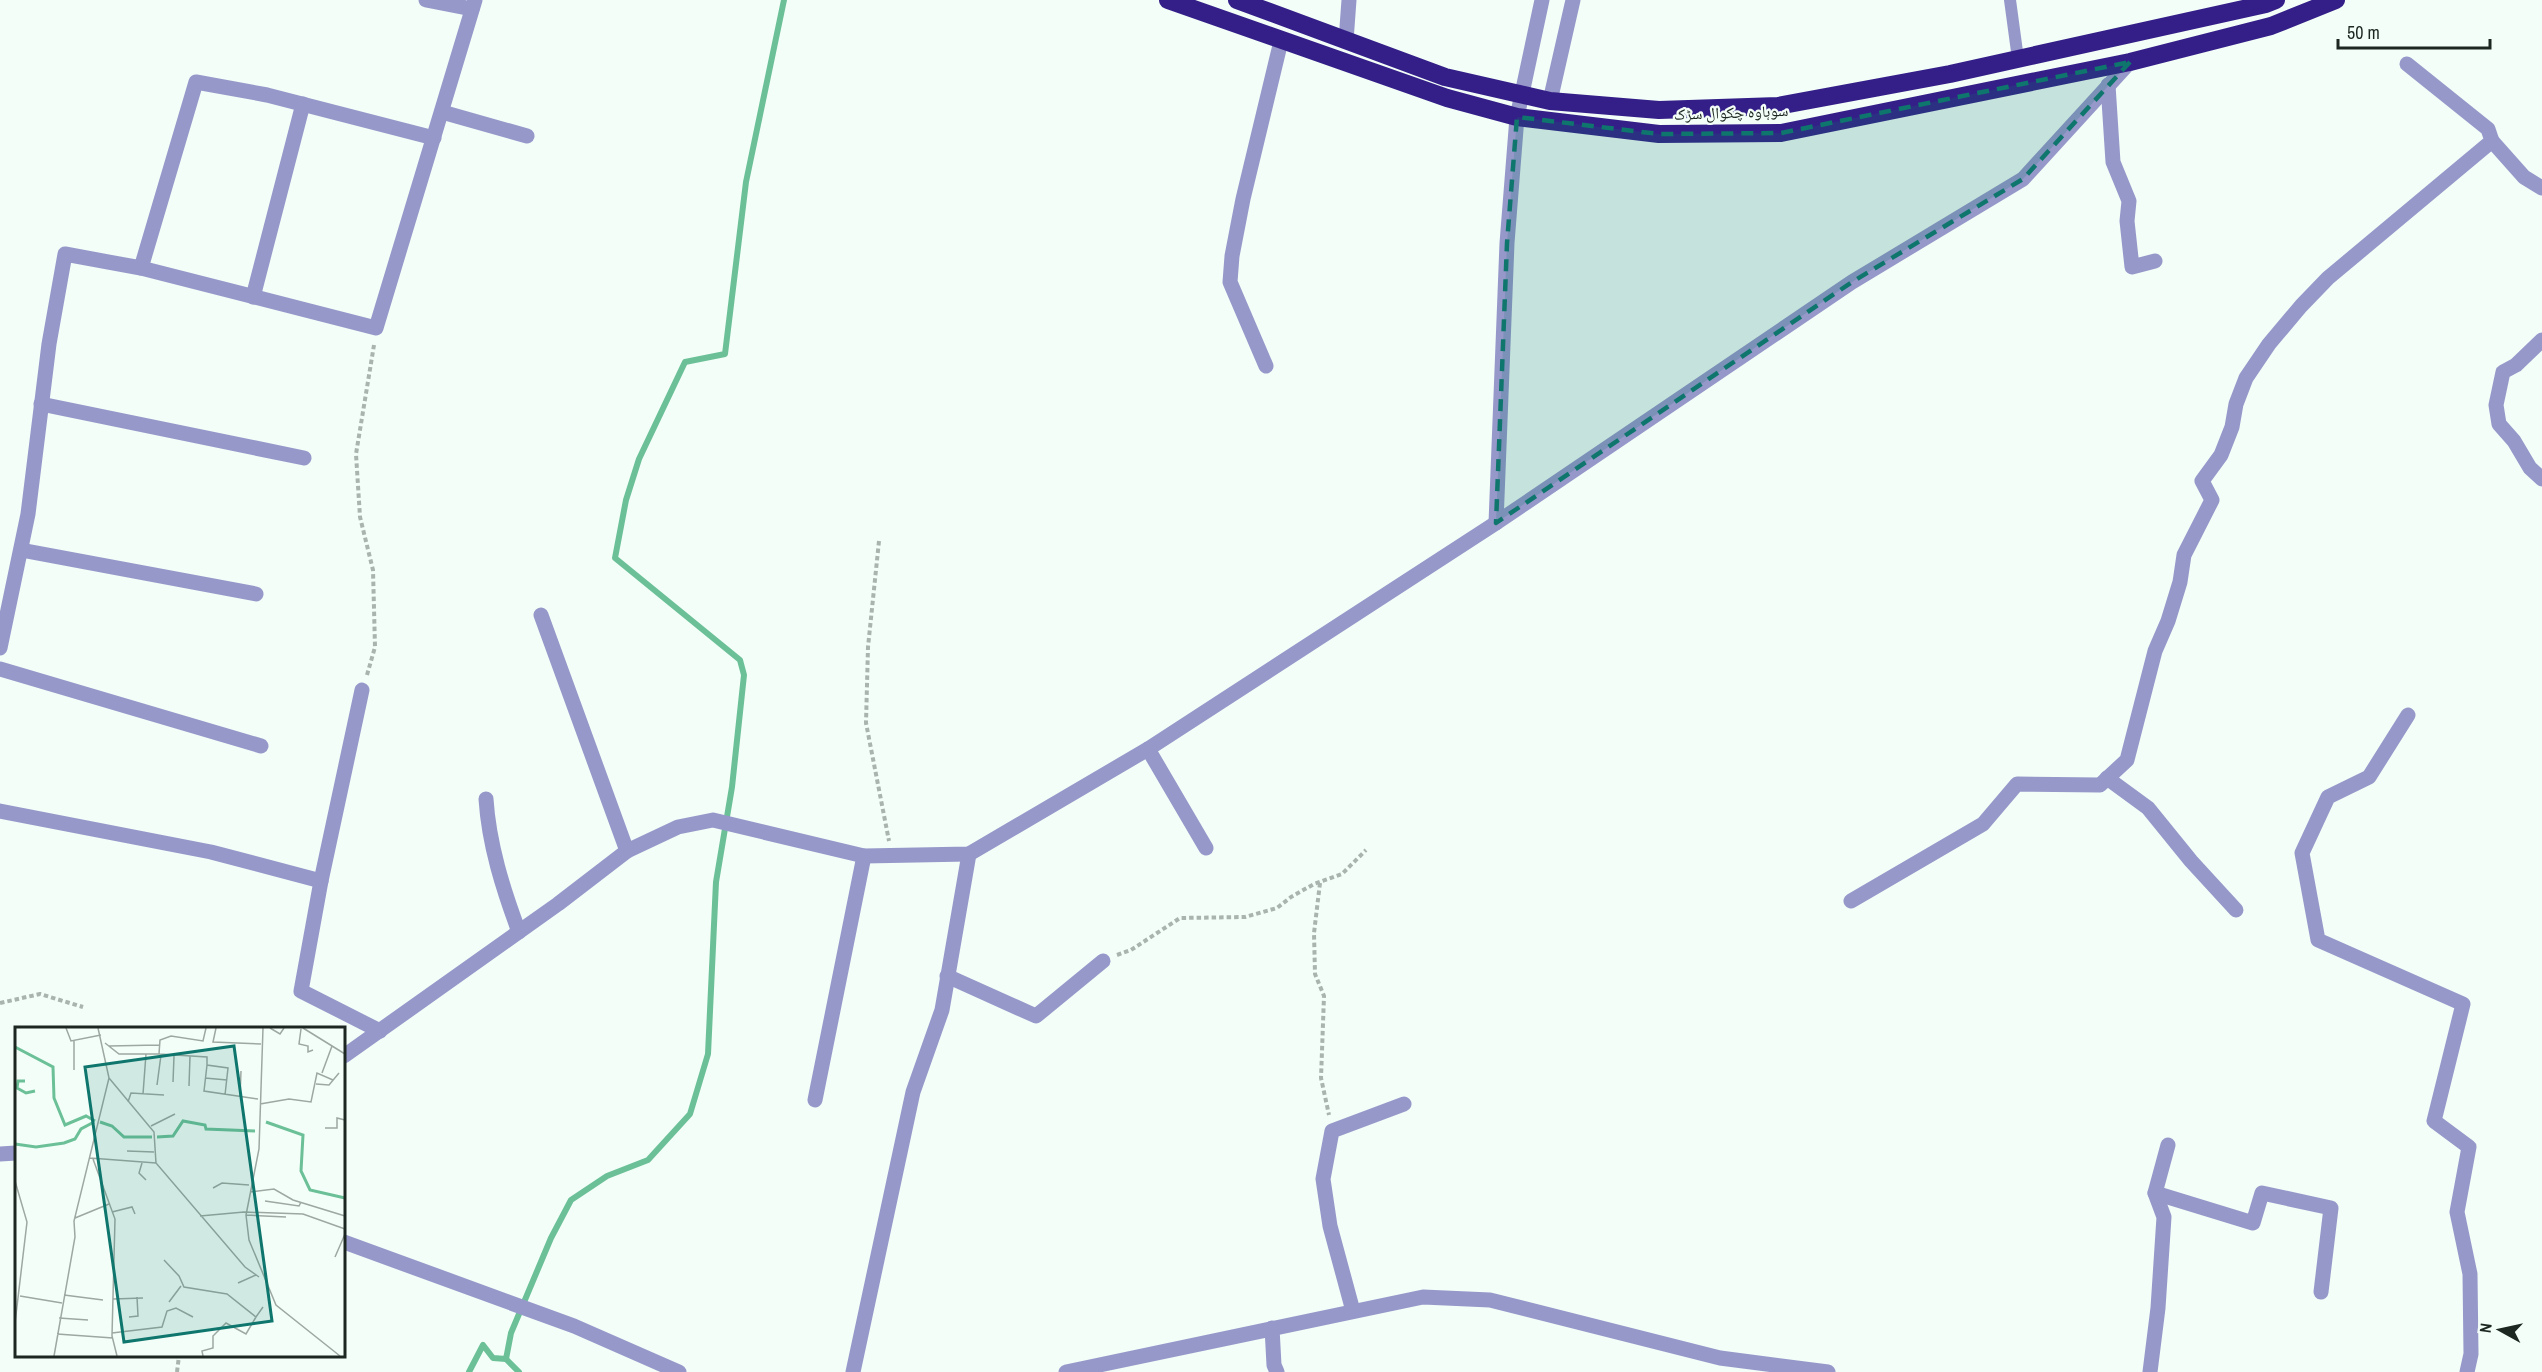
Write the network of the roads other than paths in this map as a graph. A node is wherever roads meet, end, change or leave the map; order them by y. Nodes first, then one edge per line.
1 (426, 0) edge
2 (1168, 0) edge
3 (1237, 0) edge
4 (1349, 0) edge
5 (1542, 0) edge
6 (1573, 0) edge
7 (2010, 0) edge
8 (2276, 0) edge
9 (2336, 0) edge
10 (473, 5) edge
11 (1281, 40) junction
12 (1346, 41) junction
13 (2018, 59) junction
14 (2130, 62) junction
15 (2407, 64) dead end
16 (2108, 86) junction
17 (1521, 94) junction
18 (1550, 101) junction
19 (303, 104) junction
20 (442, 112) junction
21 (1517, 117) junction
22 (527, 136) dead end
23 (434, 138) junction
24 (2492, 141) junction
25 (2542, 188) edge
26 (2155, 261) dead end
27 (141, 268) junction
28 (253, 297) junction
29 (2542, 340) edge
30 (1266, 366) dead end
31 (41, 404) junction
32 (304, 458) dead end
33 (2542, 479) edge
34 (1497, 523) junction
35 (21, 550) junction
36 (256, 594) dead end
37 (541, 615) dead end
38 (0, 648) edge
39 (0, 669) edge
40 (362, 690) road end
41 (2408, 715) dead end
42 (261, 746) dead end
43 (1149, 749) junction
44 (2107, 778) junction
45 (486, 799) dead end
46 (0, 811) edge
47 (1206, 848) dead end
48 (627, 851) junction
49 (969, 854) junction
50 (864, 856) junction
51 (321, 881) junction
52 (1851, 901) dead end
53 (2236, 910) dead end
54 (519, 932) junction
55 (1103, 961) road end
56 (947, 976) junction
57 (380, 1031) junction
58 (345, 1055) edge
59 (815, 1100) dead end
60 (1404, 1104) dead end
61 (2168, 1145) dead end
62 (15, 1153) edge
63 (0, 1154) edge
64 (2155, 1193) junction
65 (345, 1242) edge
66 (2322, 1292) dead end
67 (1353, 1311) junction
68 (1272, 1328) junction
69 (679, 1372) edge
70 (853, 1372) edge
71 (1066, 1372) edge
72 (1277, 1372) edge
73 (1828, 1372) edge
74 (2150, 1372) edge
75 (2467, 1372) edge

1 - 10 street
2 - 11 highway, سوہاوہ چکوال سڑک
3 - 12 highway
4 - 12 street
5 - 17 street
6 - 18 street
7 - 13 lane
8 - 13 highway
9 - 14 highway, سوہاوہ چکوال سڑک
10 - 20 street
11 - 21 highway, سوہاوہ چکوال سڑک
11 - 30 street
12 - 17 highway
13 - 18 highway
14 - 16 street
14 - 21 highway, سوہاوہ چکوال سڑک
15 - 24 street
16 - 26 street
16 - 34 street
17 - 18 highway
17 - 21 street
19 - 23 street
19 - 27 street
19 - 28 street
20 - 22 street
20 - 23 street
21 - 34 street
23 - 28 street
24 - 25 street
24 - 44 street
27 - 28 street
27 - 31 street
29 - 33 street
31 - 32 street
31 - 35 street
34 - 43 street
35 - 36 street
35 - 38 street
37 - 48 street
39 - 42 street
40 - 51 street
41 - 75 street
43 - 47 street
43 - 49 street
44 - 52 street
44 - 53 street
45 - 54 street
46 - 51 street
48 - 50 street
48 - 54 street
49 - 50 street
49 - 56 street
50 - 59 street
51 - 57 street
54 - 57 street
55 - 56 street
56 - 70 street
57 - 58 street
60 - 67 street
61 - 64 street
62 - 63 street
64 - 66 street
64 - 74 street
65 - 69 street
67 - 68 street
67 - 73 street
68 - 71 street
68 - 72 street

